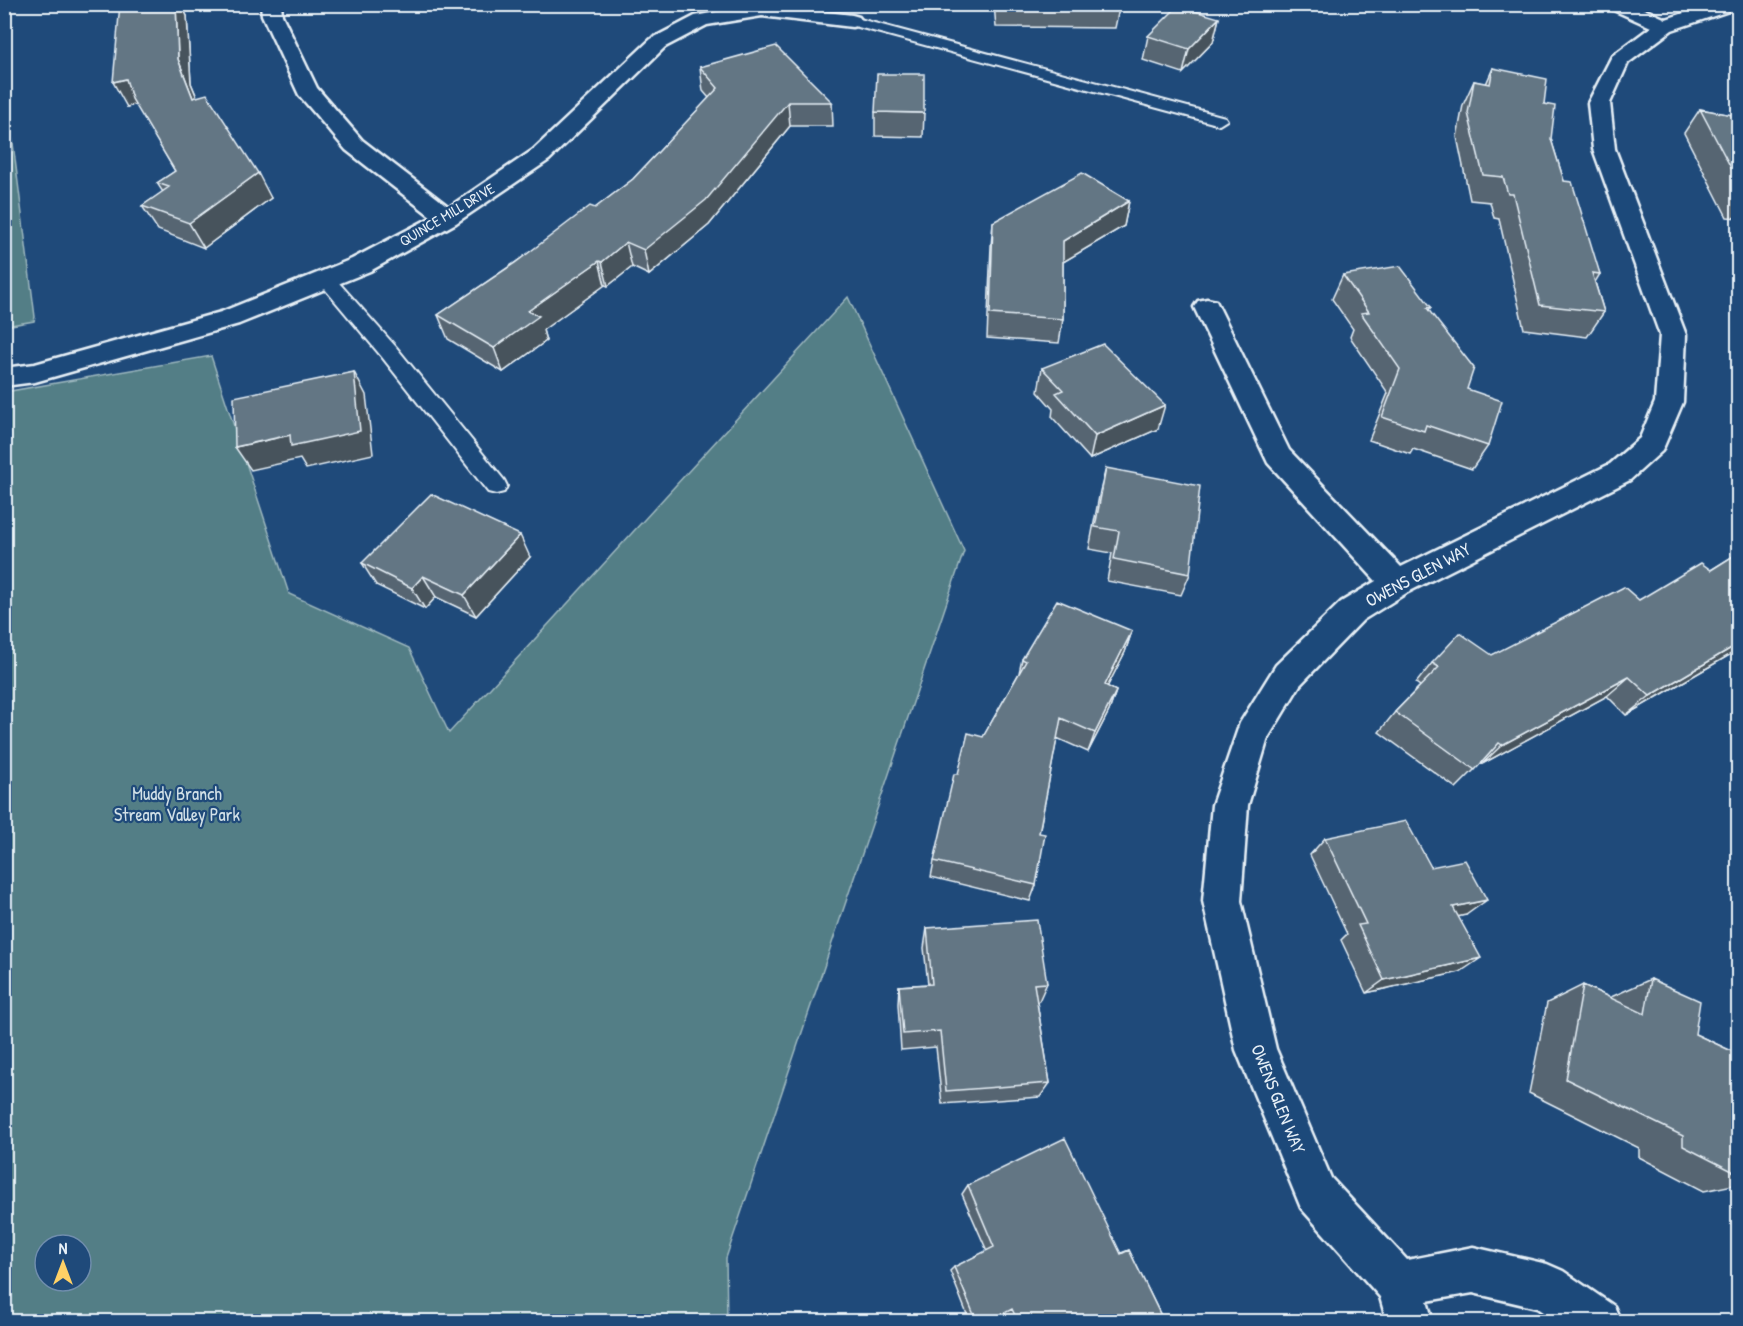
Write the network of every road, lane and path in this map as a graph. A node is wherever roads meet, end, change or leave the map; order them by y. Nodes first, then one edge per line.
1 (271, 4) edge
2 (1616, 4) edge
3 (1732, 4) edge
4 (760, 7) edge
5 (852, 21) joint
6 (1665, 26) junction
7 (1219, 120) dead end
8 (448, 218) junction
9 (326, 279) junction
10 (1207, 307) dead end
11 (4, 377) edge
12 (496, 486) dead end
13 (1397, 583) junction
14 (1404, 1303) edge
15 (1598, 1322) edge

1 - 8 street
2 - 6 street
3 - 6 street, OWENS GLEN WAY
4 - 5 street, QUINCE MILL DRIVE
4 - 8 street, QUINCE MILL DRIVE
5 - 7 lane
6 - 13 street, OWENS GLEN WAY
8 - 9 street, QUINCE MILL DRIVE
9 - 11 street, QUINCE MILL DRIVE
9 - 12 lane
10 - 13 street
13 - 14 street, OWENS GLEN WAY
14 - 15 street, OWENS GLEN WAY

